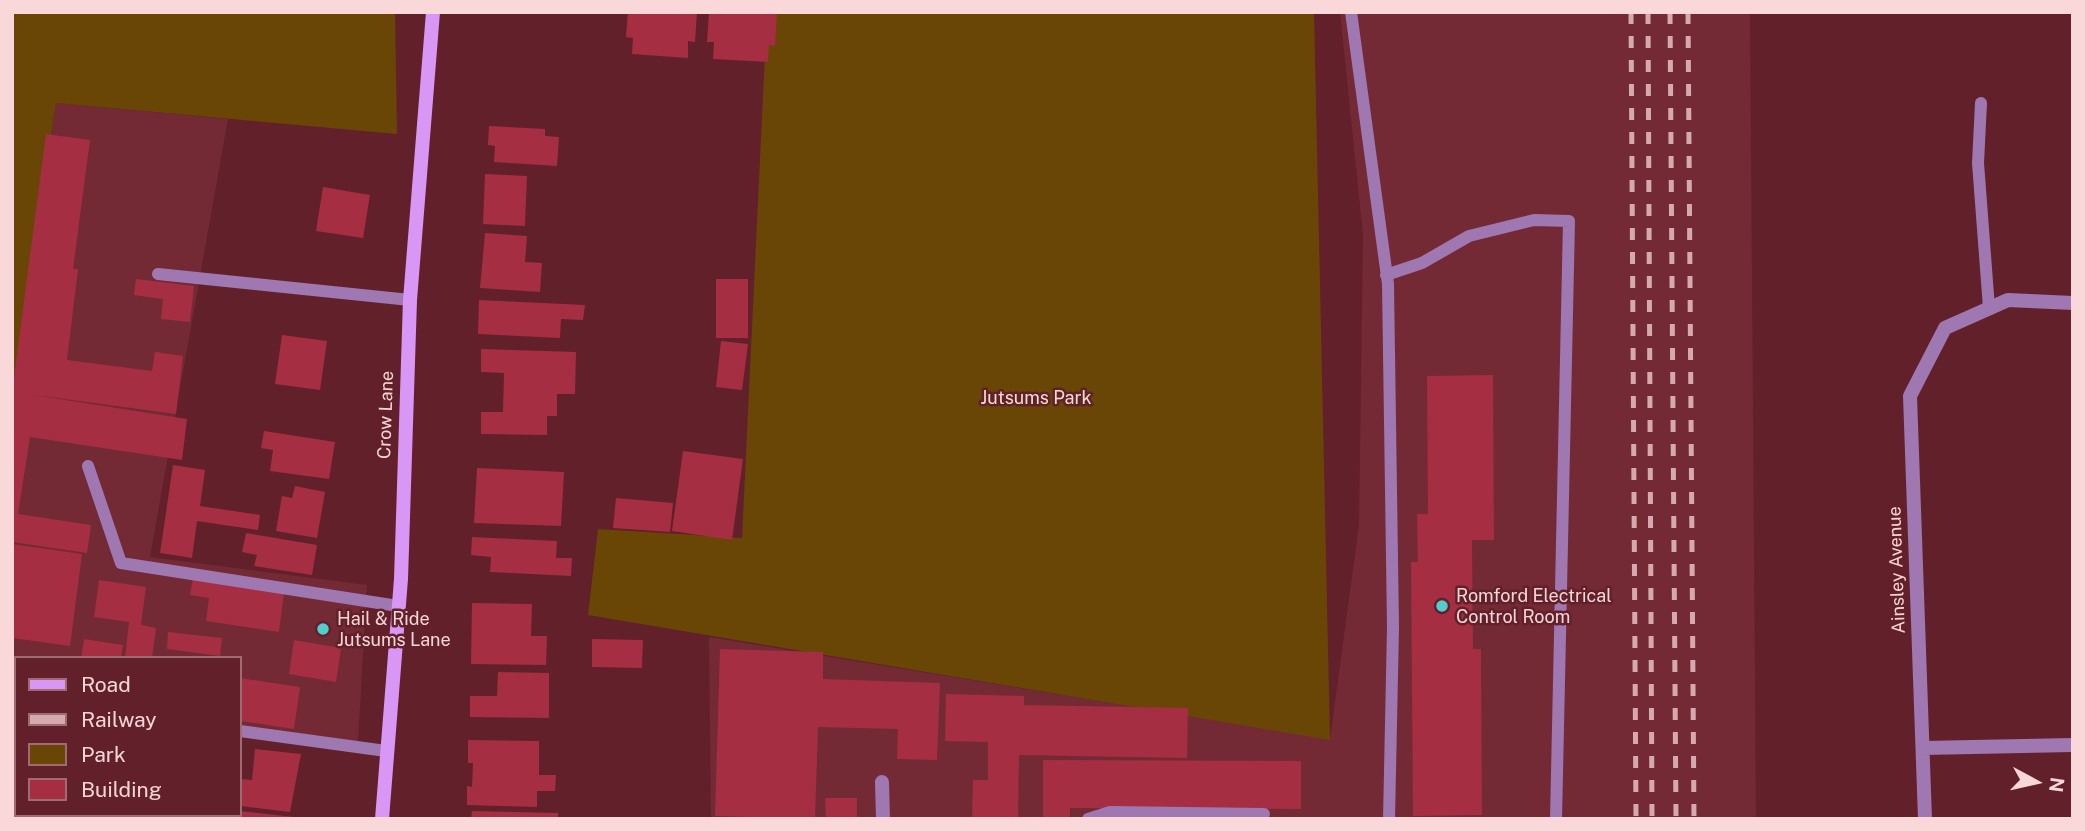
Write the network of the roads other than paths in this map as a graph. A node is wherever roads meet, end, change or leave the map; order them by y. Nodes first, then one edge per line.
1 (433, 12) edge
2 (1351, 12) edge
3 (1980, 103) dead end
4 (158, 274) dead end
5 (1386, 275) junction
6 (410, 300) junction
7 (2073, 303) edge
8 (1989, 308) junction
9 (88, 466) dead end
10 (398, 606) junction
11 (242, 731) edge
12 (2073, 745) edge
13 (1923, 748) junction
14 (386, 751) junction
15 (882, 782) dead end
16 (1264, 814) dead end
17 (382, 819) edge
18 (883, 819) edge
19 (1088, 819) edge
20 (1389, 819) edge
21 (1556, 819) edge
22 (1925, 819) edge

1 - 6 street, Crow Lane
2 - 5 lane
3 - 8 lane
4 - 6 lane
5 - 20 lane
5 - 21 lane
6 - 10 street, Crow Lane
7 - 8 street
8 - 13 street, Ainsley Avenue
9 - 10 lane
10 - 14 street, Crow Lane
11 - 14 lane
12 - 13 street
13 - 22 street, Ainsley Avenue
14 - 17 street, Crow Lane
15 - 18 street
16 - 19 lane

